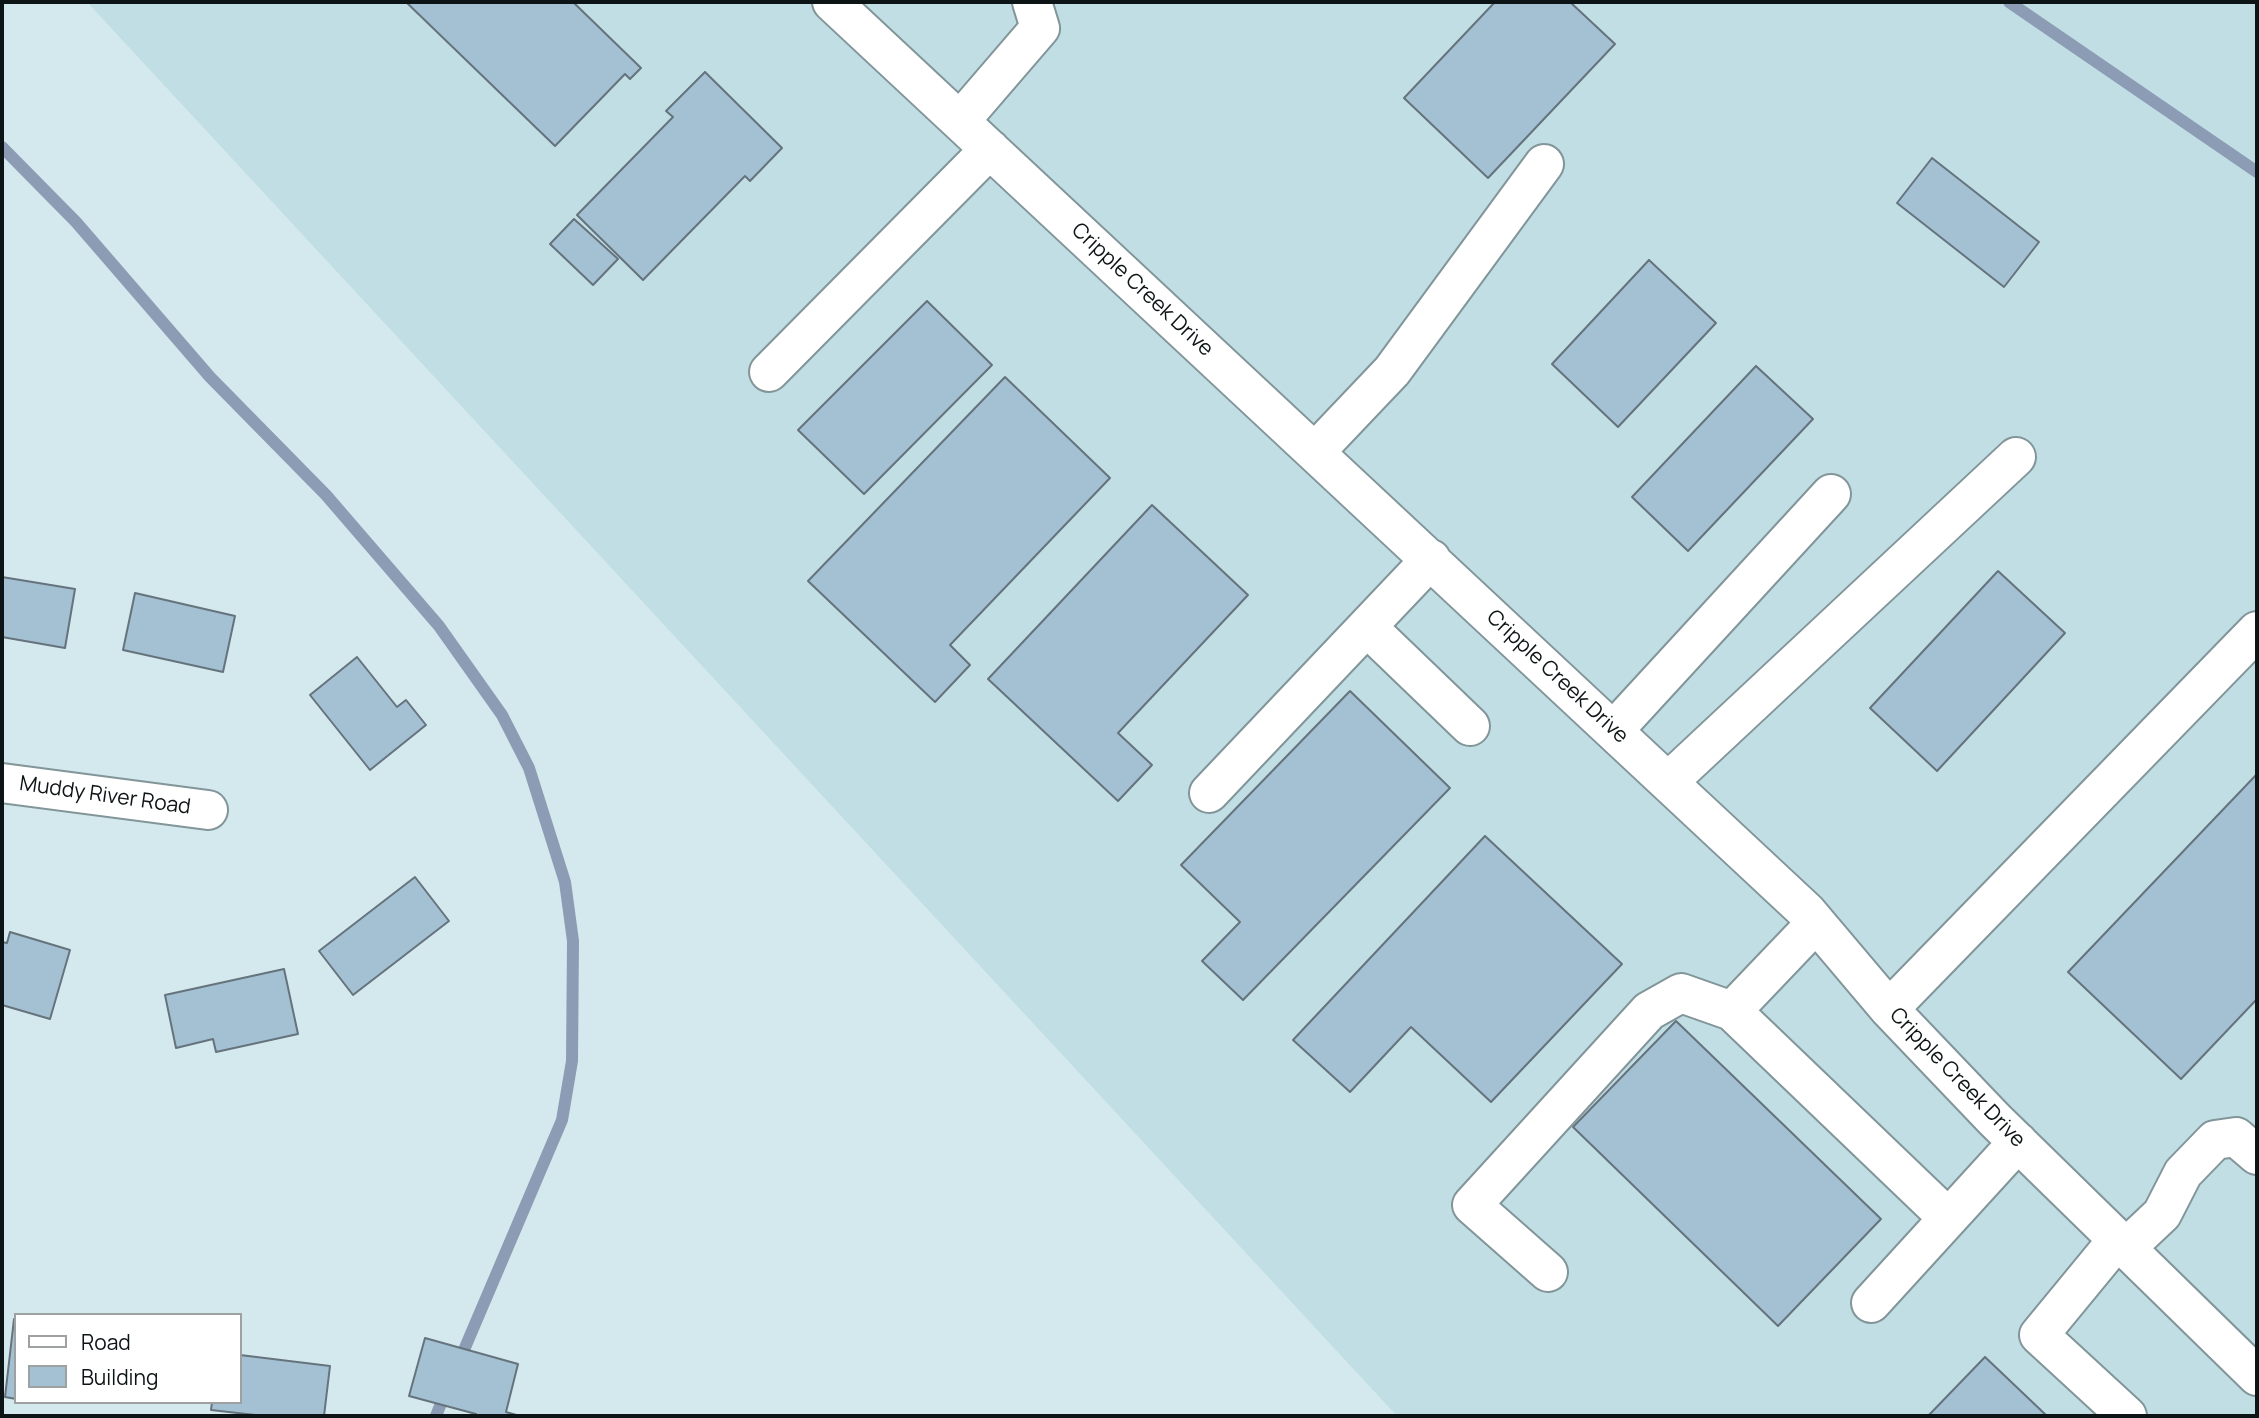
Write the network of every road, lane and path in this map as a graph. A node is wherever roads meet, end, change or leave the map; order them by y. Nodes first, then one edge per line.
1 (832, 2) edge
2 (1032, 2) edge
3 (960, 121) junction
4 (990, 149) junction
5 (1544, 164) dead end
6 (769, 372) dead end
7 (1315, 452) junction
8 (2016, 457) dead end
9 (1831, 494) dead end
10 (1431, 559) junction
11 (1367, 627) junction
12 (2257, 631) edge
13 (1470, 726) dead end
14 (1614, 730) junction
15 (1668, 782) junction
16 (2, 783) edge
17 (1209, 793) dead end
18 (208, 810) dead end
19 (1816, 923) junction
20 (1889, 1009) junction
21 (1732, 1011) junction
22 (2018, 1142) junction
23 (2257, 1155) edge
24 (1948, 1218) junction
25 (2122, 1243) junction
26 (1548, 1272) dead end
27 (1871, 1303) dead end
28 (2256, 1372) edge
29 (2127, 1416) edge

1 - 3 street, Cripple Creek Drive
2 - 3 street
3 - 4 street, Cripple Creek Drive
4 - 6 street
4 - 7 street, Cripple Creek Drive
5 - 7 street
7 - 10 street, Cripple Creek Drive
8 - 15 street
9 - 14 street
10 - 11 street
10 - 14 street, Cripple Creek Drive
11 - 13 street
11 - 17 street
12 - 20 street
14 - 15 street, Cripple Creek Drive
15 - 19 street, Cripple Creek Drive
16 - 18 street, Muddy River Road
19 - 20 street, Cripple Creek Drive
19 - 21 street
20 - 22 street, Cripple Creek Drive
21 - 24 street
21 - 26 street
22 - 24 street
22 - 25 street, Cripple Creek Drive
23 - 25 street
24 - 27 street
25 - 28 street, Cripple Creek Drive
25 - 29 street

